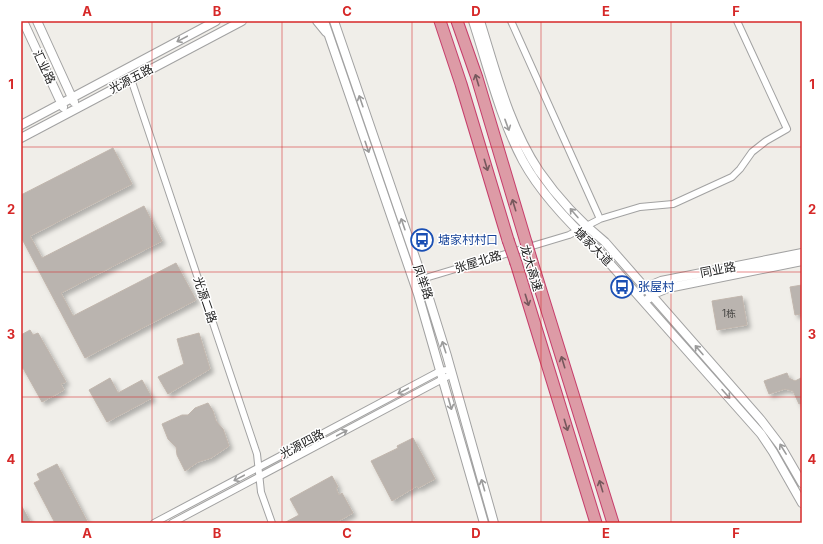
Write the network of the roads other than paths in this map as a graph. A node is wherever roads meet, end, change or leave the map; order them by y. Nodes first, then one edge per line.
1 (23, 21) edge
2 (37, 21) edge
3 (216, 21) edge
4 (242, 21) edge
5 (317, 21) edge
6 (324, 21) edge
7 (334, 21) edge
8 (440, 21) edge
9 (457, 21) edge
10 (473, 21) edge
11 (480, 21) edge
12 (511, 21) edge
13 (737, 21) edge
14 (332, 43) junction
15 (131, 79) junction
16 (73, 98) junction
17 (61, 104) junction
18 (77, 108) junction
19 (67, 113) junction
20 (21, 125) edge
21 (21, 138) edge
22 (600, 218) junction
23 (586, 227) junction
24 (576, 230) junction
25 (802, 253) edge
26 (802, 261) edge
27 (422, 279) junction
28 (646, 288) junction
29 (638, 295) junction
30 (652, 296) junction
31 (644, 302) junction
32 (451, 373) junction
33 (442, 375) junction
34 (258, 468) junction
35 (259, 476) junction
36 (802, 483) edge
37 (802, 503) edge
38 (154, 523) edge
39 (172, 523) edge
40 (272, 523) edge
41 (484, 523) edge
42 (494, 523) edge
43 (596, 523) edge
44 (613, 523) edge

1 - 17 street, 汇业路
2 - 16 street, 汇业路
3 -> 16 street, 光源五路
4 - 15 street, 光源五路
5 - 14 street
6 - 14 street, 凤举路
27 -> 7 street, 凤举路
8 -> 43 highway, 龙大高速, bridge
44 -> 9 highway, 龙大高速, bridge
10 -> 24 street, 塘家大道
23 -> 11 street, 塘家大道
12 - 22 street
13 - 22 street, 张屋北路
14 -> 33 street, 凤举路
15 - 18 street, 光源五路
15 - 34 street, 光源二路
16 - 17 street, 光源五路
16 - 18 street, 汇业路
17 - 19 street, 汇业路
17 - 20 street, 光源五路
18 - 19 street, 光源五路
19 - 21 street, 光源五路
22 - 23 street, 张屋北路
23 - 24 street, 张屋北路
23 - 28 street, 塘家大道
24 - 27 street, 张屋北路
24 - 29 street, 塘家大道
25 - 28 street, 同业路
26 - 30 street, 同业路
32 -> 27 street, 凤举路
28 - 29 street, 同业路
28 - 30 street, 塘家大道
29 - 31 street, 塘家大道
30 - 31 street, 同业路
36 -> 30 street, 塘家大道
31 -> 37 street, 塘家大道
32 - 33 street, 光源四路
42 -> 32 street, 凤举路
33 -> 34 street, 光源四路
35 -> 33 street, 光源四路
33 -> 41 street, 凤举路
34 - 35 street, 光源二路
34 -> 38 street, 光源四路
35 - 39 street, 光源四路
35 - 40 street, 光源二路

